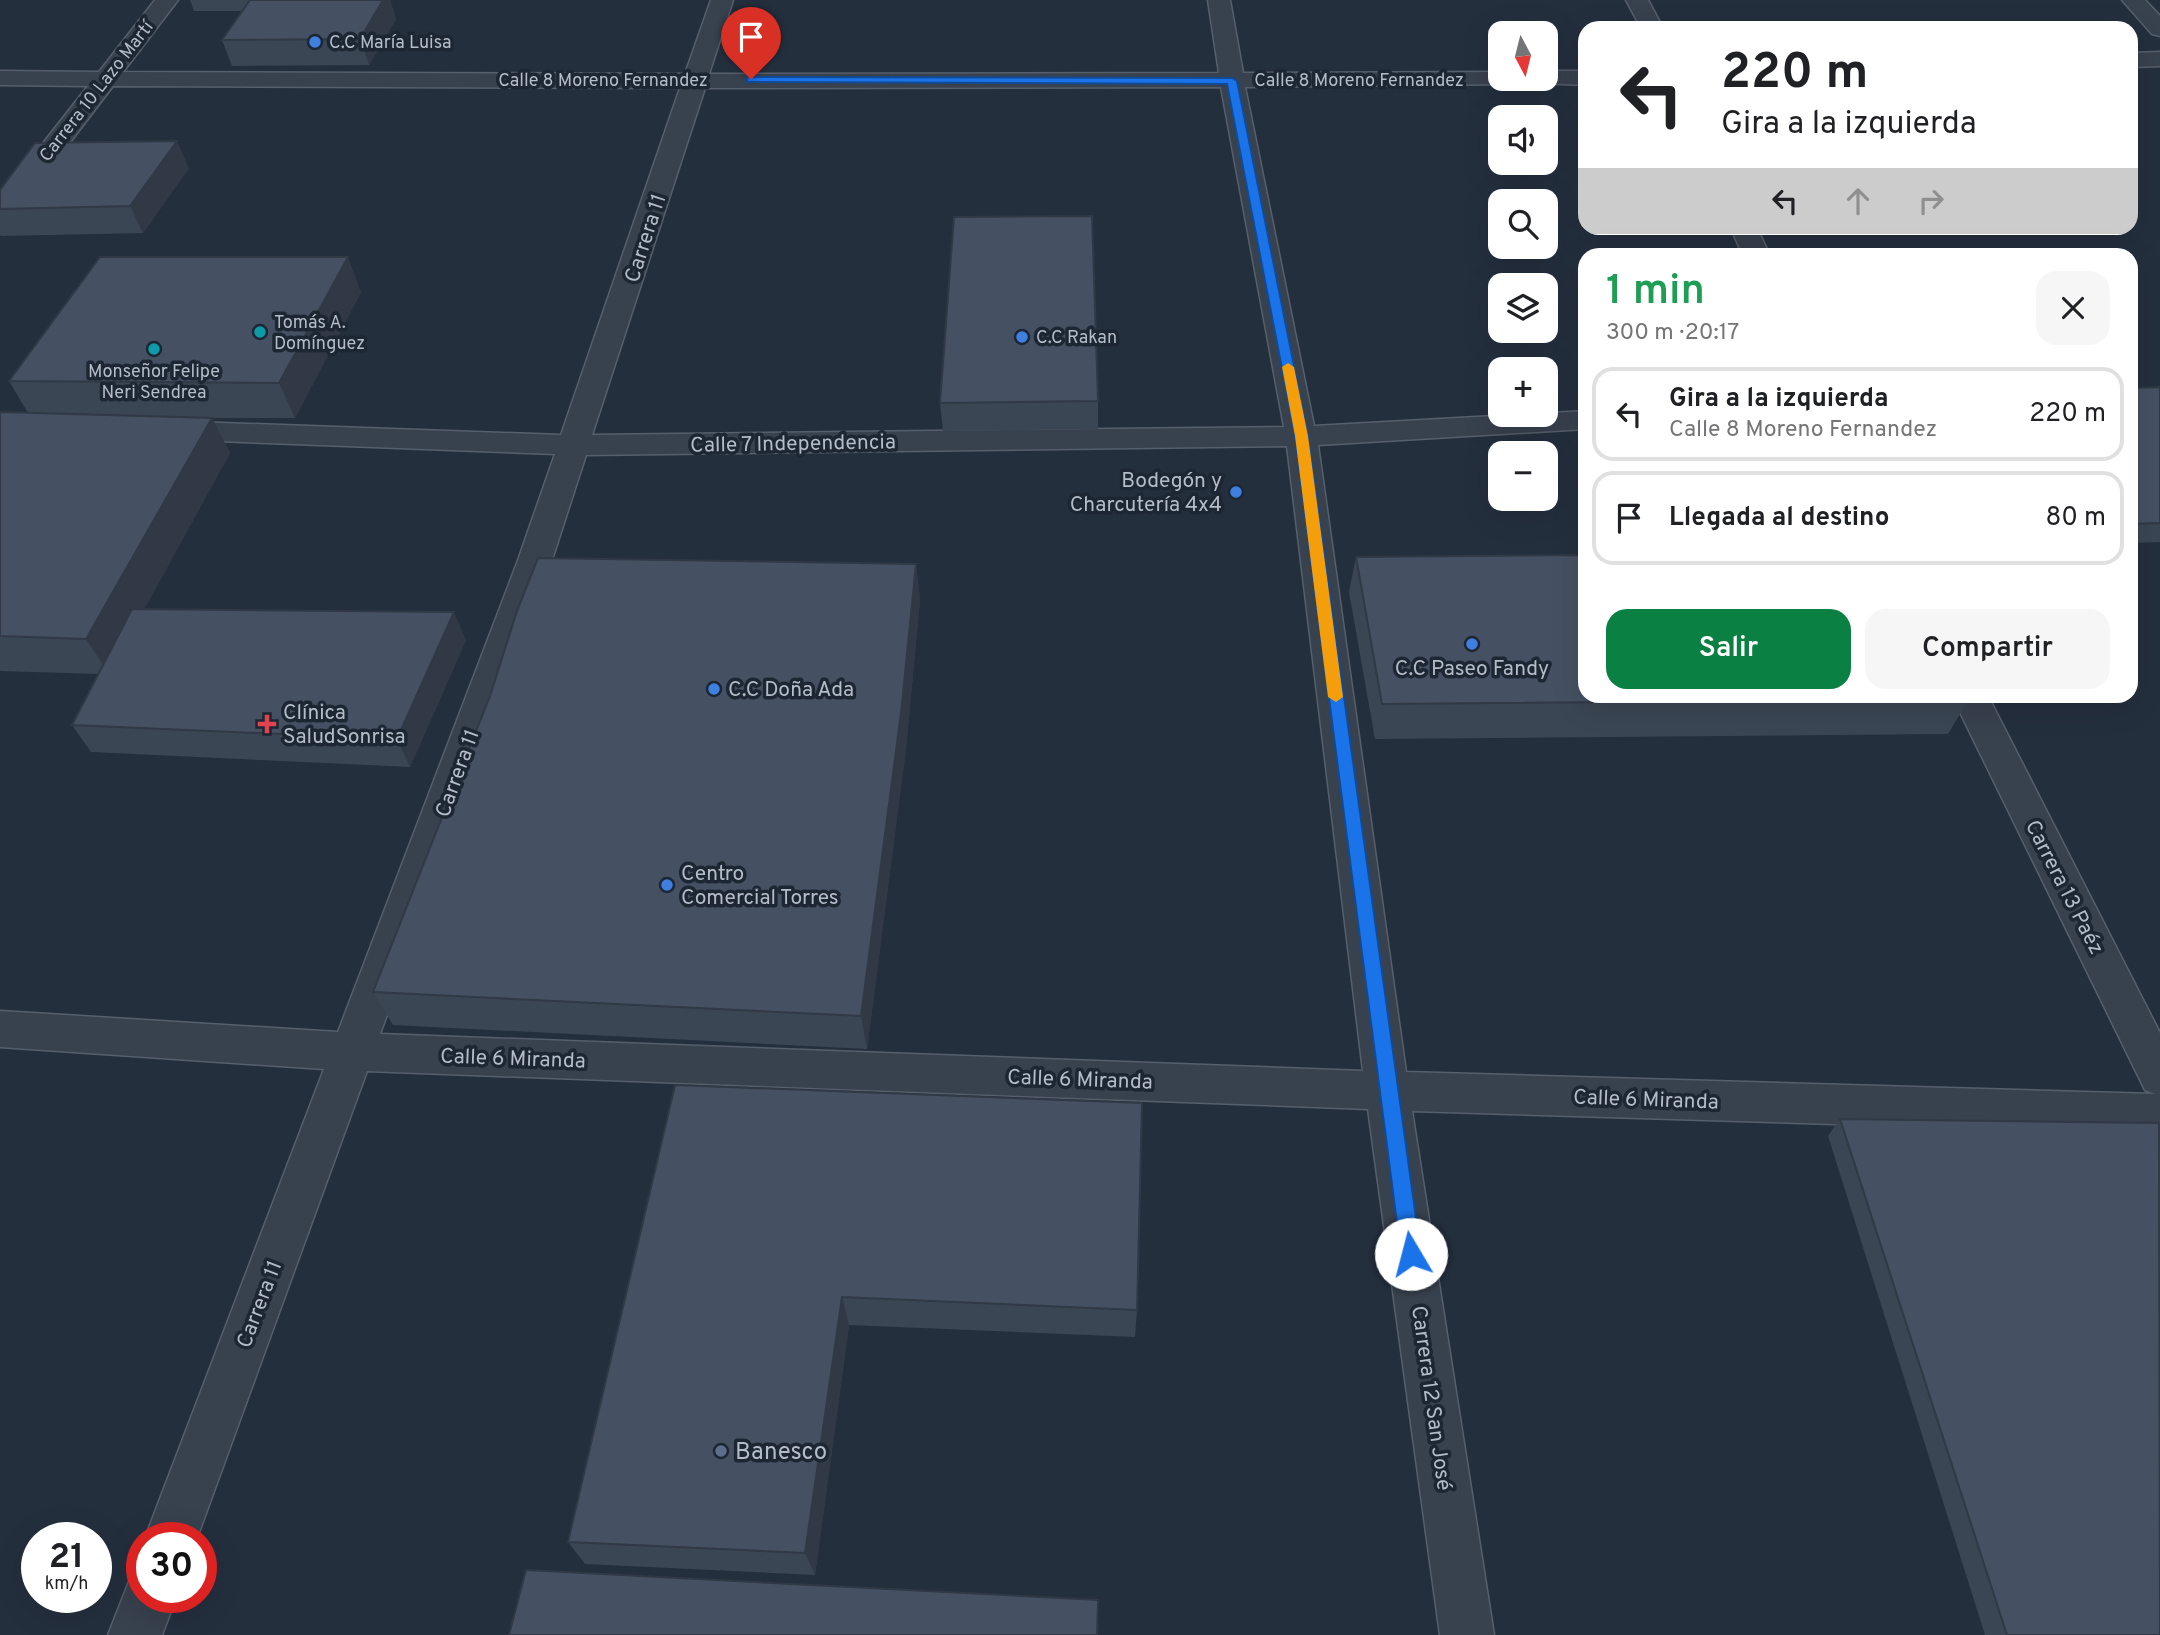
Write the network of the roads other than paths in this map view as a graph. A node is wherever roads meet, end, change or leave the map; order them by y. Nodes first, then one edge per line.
1 (167, 0) edge
2 (722, 0) edge
3 (1219, 0) edge
4 (1637, 0) edge
5 (2133, 0) edge
6 (1648, 21) edge
7 (2160, 29) edge
8 (2160, 59) edge
9 (2138, 60) edge
10 (0, 78) edge
11 (1558, 78) edge
12 (1578, 78) edge
13 (105, 79) junction
14 (697, 79) junction
15 (1488, 79) edge
16 (1232, 81) junction
17 (0, 216) edge
18 (1578, 420) edge
19 (137, 429) edge
20 (1301, 436) junction
21 (576, 446) junction
22 (1973, 703) edge
23 (0, 1028) edge
24 (354, 1052) junction
25 (2160, 1077) edge
26 (1387, 1091) junction
27 (2160, 1114) edge
28 (177, 1522) edge
29 (143, 1613) edge
30 (135, 1635) edge
31 (1467, 1635) edge

1 - 13 street, Carrera 10 Lazo Martí
2 - 14 street, Carrera 11
3 - 16 street, Carrera 12 San José
4 - 6 street
5 - 7 street
8 - 9 street
10 - 13 street, Calle 8 Moreno Fernandez
11 - 12 street
13 - 14 street, Calle 8 Moreno Fernandez
13 - 17 street, Carrera 10 Lazo Martí
14 - 16 street, Calle 8 Moreno Fernandez
14 - 21 street, Carrera 11
15 - 16 street, Calle 8 Moreno Fernandez
16 - 20 street, Carrera 12 San José
18 - 20 street, Calle 7 Independencia
19 - 21 street, Calle 7 Independencia
20 - 21 street, Calle 7 Independencia
20 - 26 street, Carrera 12 San José
21 - 24 street, Carrera 11
22 - 25 street, Carrera 13 Paéz
23 - 24 street, Calle 6 Miranda
24 - 26 street, Calle 6 Miranda
24 - 28 street, Carrera 11
26 - 27 street, Calle 6 Miranda
26 - 31 street, Carrera 12 San José
29 - 30 street

